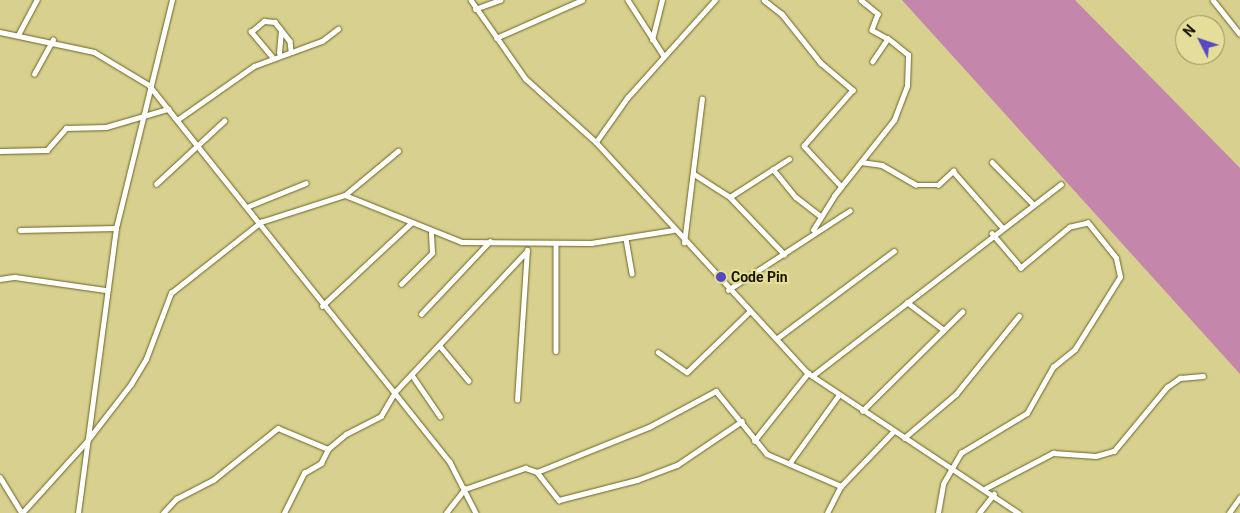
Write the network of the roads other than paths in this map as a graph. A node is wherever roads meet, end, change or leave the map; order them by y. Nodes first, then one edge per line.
1 (37, 0) edge
2 (172, 0) edge
3 (471, 0) edge
4 (500, 0) edge
5 (582, 0) edge
6 (628, 0) edge
7 (662, 0) edge
8 (715, 0) edge
9 (764, 0) edge
10 (861, 0) edge
11 (1213, 0) edge
12 (475, 9) junction
13 (338, 29) dead end
14 (0, 32) edge
15 (281, 32) junction
16 (1240, 34) edge
17 (18, 35) junction
18 (496, 38) junction
19 (888, 39) junction
20 (53, 40) junction
21 (652, 40) junction
22 (291, 50) junction
23 (279, 53) junction
24 (664, 56) junction
25 (272, 57) junction
26 (873, 61) dead end
27 (34, 74) dead end
28 (149, 85) junction
29 (702, 99) dead end
30 (168, 109) junction
31 (142, 118) junction
32 (177, 120) junction
33 (224, 121) dead end
34 (596, 142) junction
35 (196, 143) junction
36 (0, 151) edge
37 (398, 151) dead end
38 (789, 159) dead end
39 (861, 162) junction
40 (992, 162) dead end
41 (773, 169) junction
42 (694, 174) junction
43 (306, 183) dead end
44 (156, 184) dead end
45 (1061, 184) dead end
46 (841, 186) junction
47 (345, 195) junction
48 (730, 197) junction
49 (1032, 203) junction
50 (248, 206) junction
51 (849, 211) dead end
52 (820, 216) junction
53 (261, 222) junction
54 (411, 223) junction
55 (1002, 227) junction
56 (116, 228) junction
57 (20, 230) dead end
58 (673, 230) junction
59 (813, 230) junction
60 (431, 232) junction
61 (992, 234) junction
62 (626, 239) junction
63 (490, 242) junction
64 (527, 243) junction
65 (684, 243) junction
66 (556, 244) junction
67 (527, 251) junction
68 (894, 251) dead end
69 (784, 254) junction
70 (632, 273) dead end
71 (0, 279) edge
72 (401, 284) dead end
73 (105, 290) junction
74 (728, 290) junction
75 (907, 302) junction
76 (322, 306) junction
77 (749, 312) junction
78 (962, 312) dead end
79 (421, 314) dead end
80 (1019, 316) dead end
81 (944, 330) junction
82 (776, 339) junction
83 (440, 346) junction
84 (556, 351) dead end
85 (658, 352) dead end
86 (412, 374) junction
87 (810, 374) junction
88 (1203, 376) dead end
89 (469, 381) dead end
90 (395, 392) junction
91 (838, 396) junction
92 (517, 400) dead end
93 (862, 411) junction
94 (440, 416) dead end
95 (742, 422) junction
96 (894, 431) junction
97 (904, 438) junction
98 (87, 441) junction
99 (754, 441) junction
100 (328, 449) junction
101 (789, 464) junction
102 (952, 467) junction
103 (537, 472) junction
104 (0, 477) edge
105 (841, 486) junction
106 (986, 488) junction
107 (465, 489) junction
108 (994, 494) junction
109 (1240, 497) edge
110 (77, 512) edge
111 (22, 513) edge
112 (163, 513) edge
113 (284, 513) edge
114 (446, 513) edge
115 (476, 513) edge
116 (827, 513) edge
117 (938, 513) edge
118 (979, 513) edge
119 (1019, 513) edge
120 (1228, 513) edge

1 - 17 street
2 - 28 street
3 - 12 street
4 - 12 street
5 - 18 street
6 - 21 street
7 - 21 street
8 - 24 street
9 - 46 street
10 - 19 street
11 - 16 street
12 - 18 street
13 - 22 street
14 - 17 street
15 - 22 street
15 - 23 street
15 - 25 street
17 - 20 street
18 - 34 street
19 - 26 street
19 - 39 street
20 - 27 street
20 - 28 street
21 - 24 street
22 - 23 street
23 - 25 street
24 - 34 street
25 - 32 street
28 - 30 street
28 - 31 street
29 - 42 street
30 - 31 street
30 - 32 street
31 - 36 street
31 - 56 street
32 - 35 street
33 - 35 street
34 - 58 street
35 - 44 street
35 - 50 street
37 - 47 street
38 - 41 street
39 - 46 street
39 - 55 street
40 - 49 street
41 - 48 street
41 - 52 street
42 - 48 street
42 - 65 street
43 - 50 street
45 - 49 street
46 - 52 street
47 - 53 street
47 - 54 street
48 - 69 street
49 - 55 street
50 - 53 street
51 - 59 street
52 - 59 street
53 - 76 street
53 - 98 street
54 - 60 street
54 - 76 street
55 - 61 street
56 - 57 street
56 - 73 street
58 - 62 street
58 - 65 street
59 - 69 street
60 - 63 street
60 - 72 street
61 - 75 street
61 - 102 street
62 - 66 street
62 - 70 street
63 - 64 street
63 - 79 street
64 - 66 street
64 - 67 street
65 - 74 street
66 - 84 street
67 - 83 street
67 - 92 street
68 - 82 street
69 - 74 street
71 - 73 street
73 - 98 street
74 - 77 street
75 - 81 street
75 - 87 street
76 - 90 street
77 - 82 street
77 - 85 street
78 - 81 street
80 - 97 street
81 - 93 street
82 - 87 street
83 - 86 street
83 - 89 street
86 - 90 street
86 - 94 street
87 - 91 street
87 - 99 street
88 - 106 street
90 - 100 street
90 - 107 street
91 - 93 street
91 - 101 street
93 - 96 street
95 - 99 street
95 - 103 street
95 - 103 street
96 - 97 street
96 - 105 street
97 - 102 street
98 - 110 street
98 - 111 street
99 - 101 street
100 - 112 street
100 - 113 street
101 - 105 street
102 - 106 street
102 - 117 street
103 - 107 street
104 - 111 street
105 - 116 street
106 - 108 street
107 - 114 street
107 - 115 street
108 - 118 street
108 - 119 street
109 - 120 street

